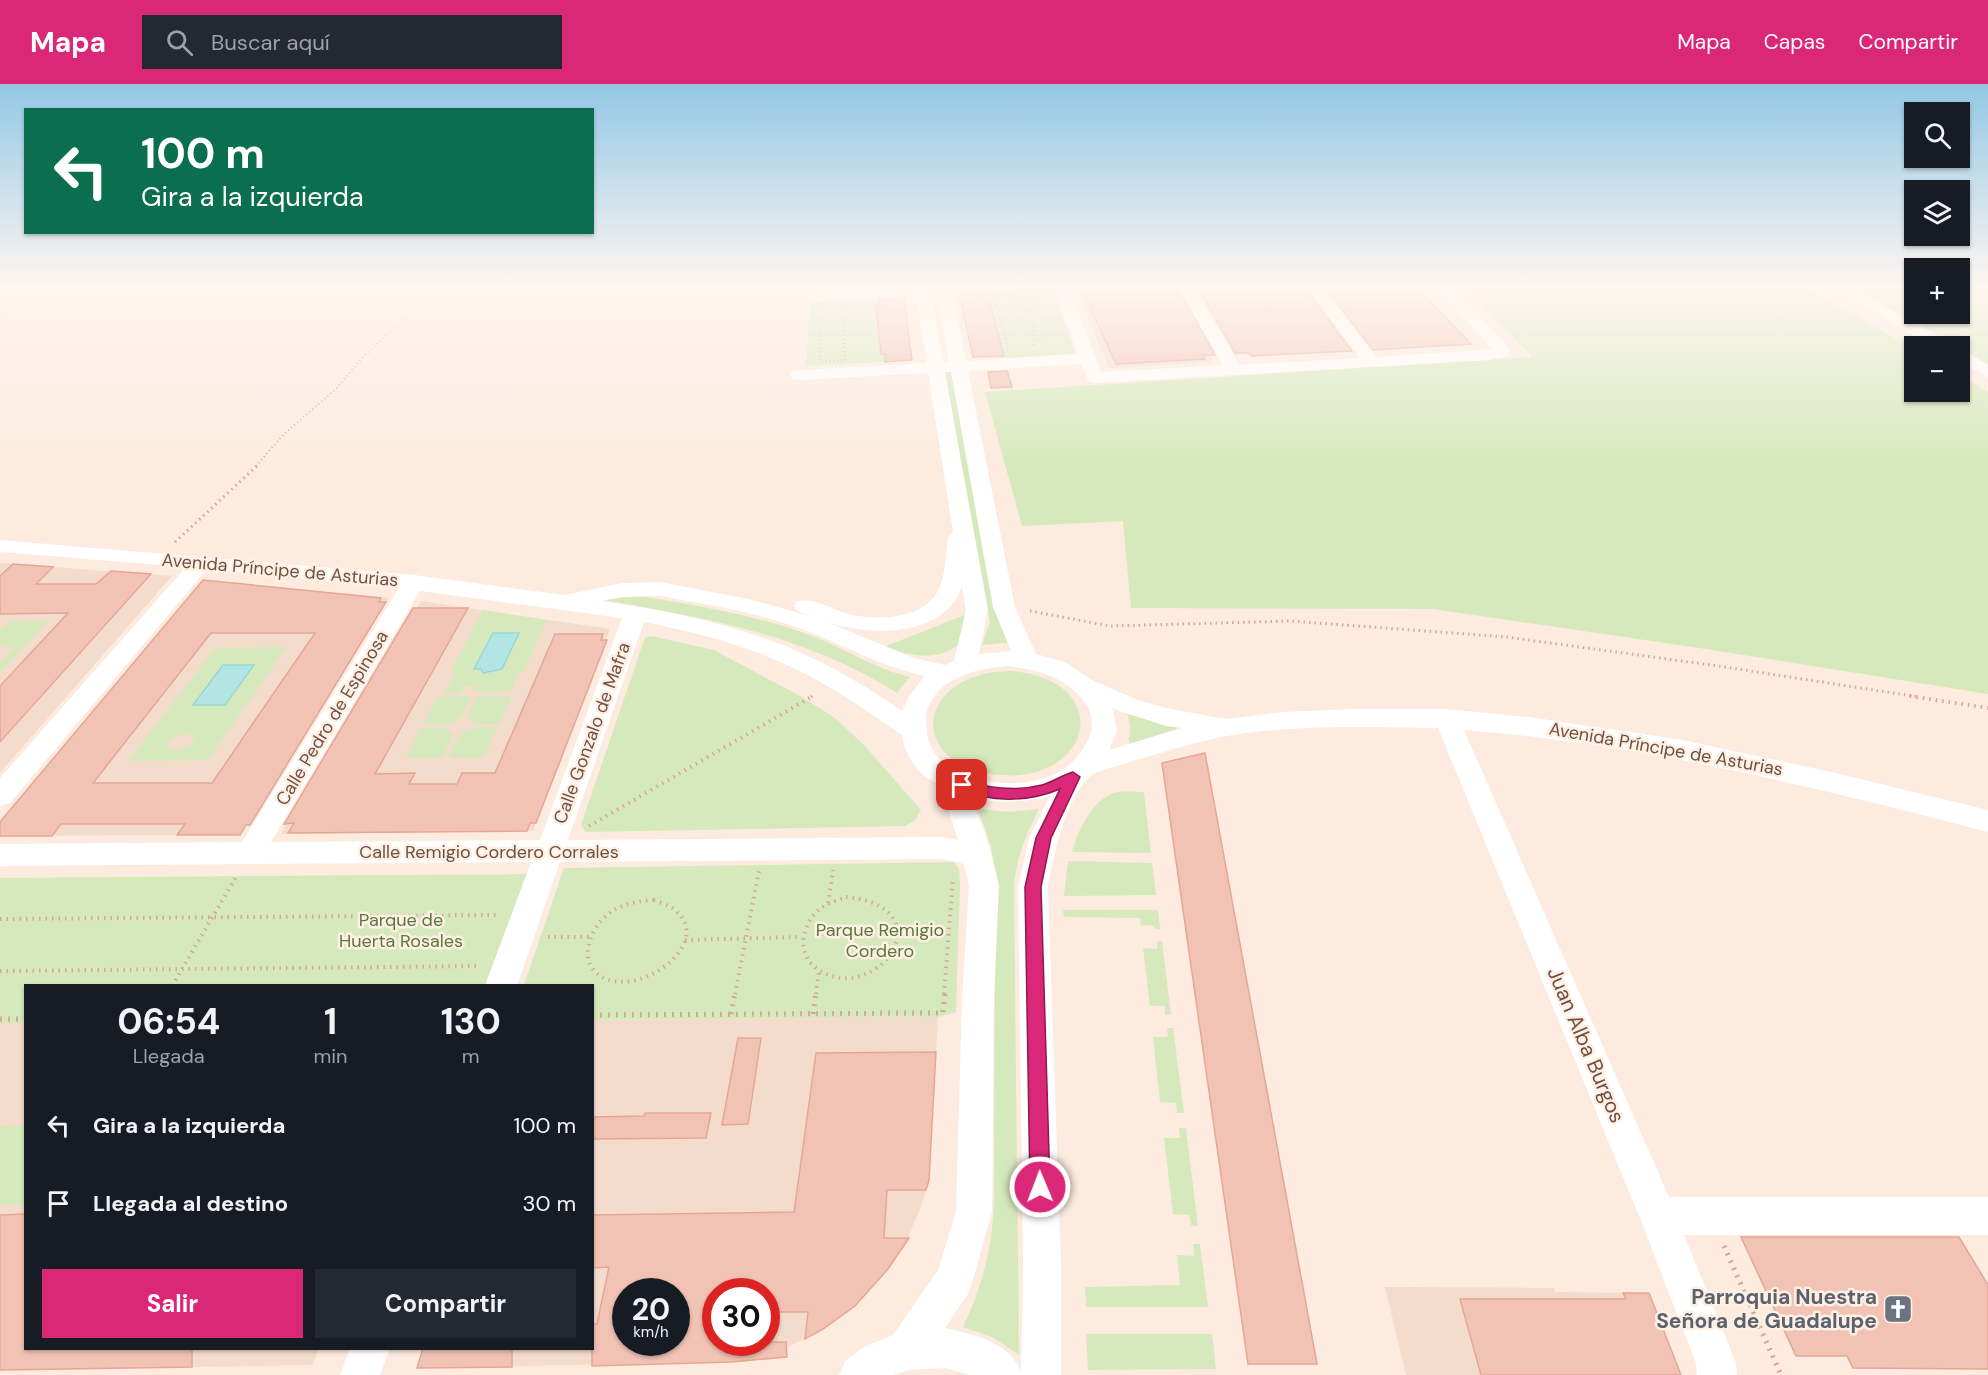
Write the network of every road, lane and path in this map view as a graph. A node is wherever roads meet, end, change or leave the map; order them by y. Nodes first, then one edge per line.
1 (376, 345) edge
2 (819, 345) edge
3 (844, 345) edge
4 (932, 345) edge
5 (955, 345) edge
6 (1008, 345) edge
7 (1082, 345) edge
8 (1220, 345) edge
9 (1359, 345) edge
10 (1499, 345) edge
11 (1011, 355) dead end
12 (1087, 359) junction
13 (845, 360) joint
14 (1970, 361) edge
15 (1372, 362) junction
16 (959, 366) junction
17 (936, 367) junction
18 (1234, 370) junction
19 (1988, 372) edge
20 (799, 375) dead end
21 (961, 519) junction
22 (0, 546) edge
23 (157, 558) junction
24 (202, 562) junction
25 (414, 582) junction
26 (660, 589) junction
27 (559, 602) junction
28 (1004, 606) junction
29 (635, 615) junction
30 (1026, 659) junction
31 (956, 669) junction
32 (835, 679) junction
33 (1088, 687) junction
34 (1988, 708) edge
35 (1446, 718) junction
36 (1230, 727) junction
37 (911, 729) junction
38 (1080, 772) junction
39 (947, 779) junction
40 (0, 796) edge
41 (1988, 821) edge
42 (579, 832) dead end
43 (549, 852) junction
44 (250, 853) junction
45 (0, 855) edge
46 (966, 862) junction
47 (759, 870) junction
48 (770, 870) dead end
49 (822, 870) dead end
50 (833, 870) junction
51 (844, 870) dead end
52 (748, 871) dead end
53 (828, 903) junction
54 (507, 915) dead end
55 (213, 917) junction
56 (0, 919) edge
57 (548, 926) dead end
58 (949, 934) junction
59 (898, 936) junction
60 (590, 937) junction
61 (802, 937) junction
62 (746, 938) junction
63 (685, 940) junction
64 (182, 969) junction
65 (0, 971) edge
66 (819, 971) junction
67 (494, 976) edge
68 (173, 984) edge
69 (731, 1014) junction
70 (813, 1014) junction
71 (594, 1015) edge
72 (0, 1019) edge
73 (24, 1019) edge
74 (1658, 1216) junction
75 (1710, 1216) junction
76 (1988, 1216) edge
77 (369, 1350) edge
78 (907, 1350) junction
79 (360, 1375) edge
80 (859, 1375) edge
81 (1002, 1375) edge
82 (1041, 1375) edge
83 (1717, 1375) edge
84 (1781, 1375) edge

1 - 23 path
2 - 13 path
3 - 13 path
4 - 17 street
5 - 16 street
6 - 11 path
7 - 12 street
8 - 18 street
9 - 15 street
10 - 15 street
12 - 16 street
12 - 18 street
14 - 19 street
15 - 18 street
16 - 17 street
16 - 28 street
17 - 20 street
17 - 21 street
21 - 26 street
21 - 31 street
22 - 23 street, Avenida Príncipe de Asturias
23 - 24 street, Avenida Príncipe de Asturias
24 - 25 street, Avenida Príncipe de Asturias
24 - 40 street
25 - 27 street, Avenida Príncipe de Asturias
25 - 44 street, Calle Pedro de Espinosa
26 - 27 street, Avenida Príncipe de Asturias
26 - 31 street, Avenida Príncipe de Asturias
27 - 29 street, Avenida Príncipe de Asturias
28 - 30 street
28 - 34 path
29 - 32 street, Avenida Príncipe de Asturias
29 - 43 street, Calle Gonzalo de Mafra
30 - 31 street
30 - 33 street
31 - 37 street
32 - 37 street, Avenida Príncipe de Asturias
32 - 42 path
33 - 36 street, Avenida Príncipe de Asturias
33 - 38 street
35 - 36 street, Avenida Príncipe de Asturias
35 - 41 street, Avenida Príncipe de Asturias
35 - 74 street, Juan Alba Burgos
36 - 38 street, Avenida Príncipe de Asturias
37 - 39 street
38 - 39 street
38 - 82 street
39 - 46 street
43 - 44 street, Calle Remigio Cordero Corrales
43 - 46 street, Calle Remigio Cordero Corrales
43 - 67 street, Calle Gonzalo de Mafra
44 - 45 street, Calle Remigio Cordero Corrales
44 - 55 path
46 - 58 path
46 - 78 street
47 - 48 path
47 - 52 path
47 - 62 path
49 - 50 path
50 - 51 path
50 - 53 path
53 - 59 path
53 - 61 path
54 - 55 path
55 - 56 path
55 - 64 path
57 - 60 path
58 - 59 path
58 - 70 path
59 - 66 path
60 - 63 path
60 - 63 path
61 - 62 path
61 - 66 path
62 - 63 path
62 - 69 path
64 - 65 path
64 - 67 path
64 - 68 path
66 - 70 path
69 - 70 path
69 - 71 path
72 - 73 path
74 - 75 street
74 - 83 street, Juan Alba Burgos
75 - 76 street
75 - 84 path
77 - 79 street
78 - 80 street
78 - 81 street

